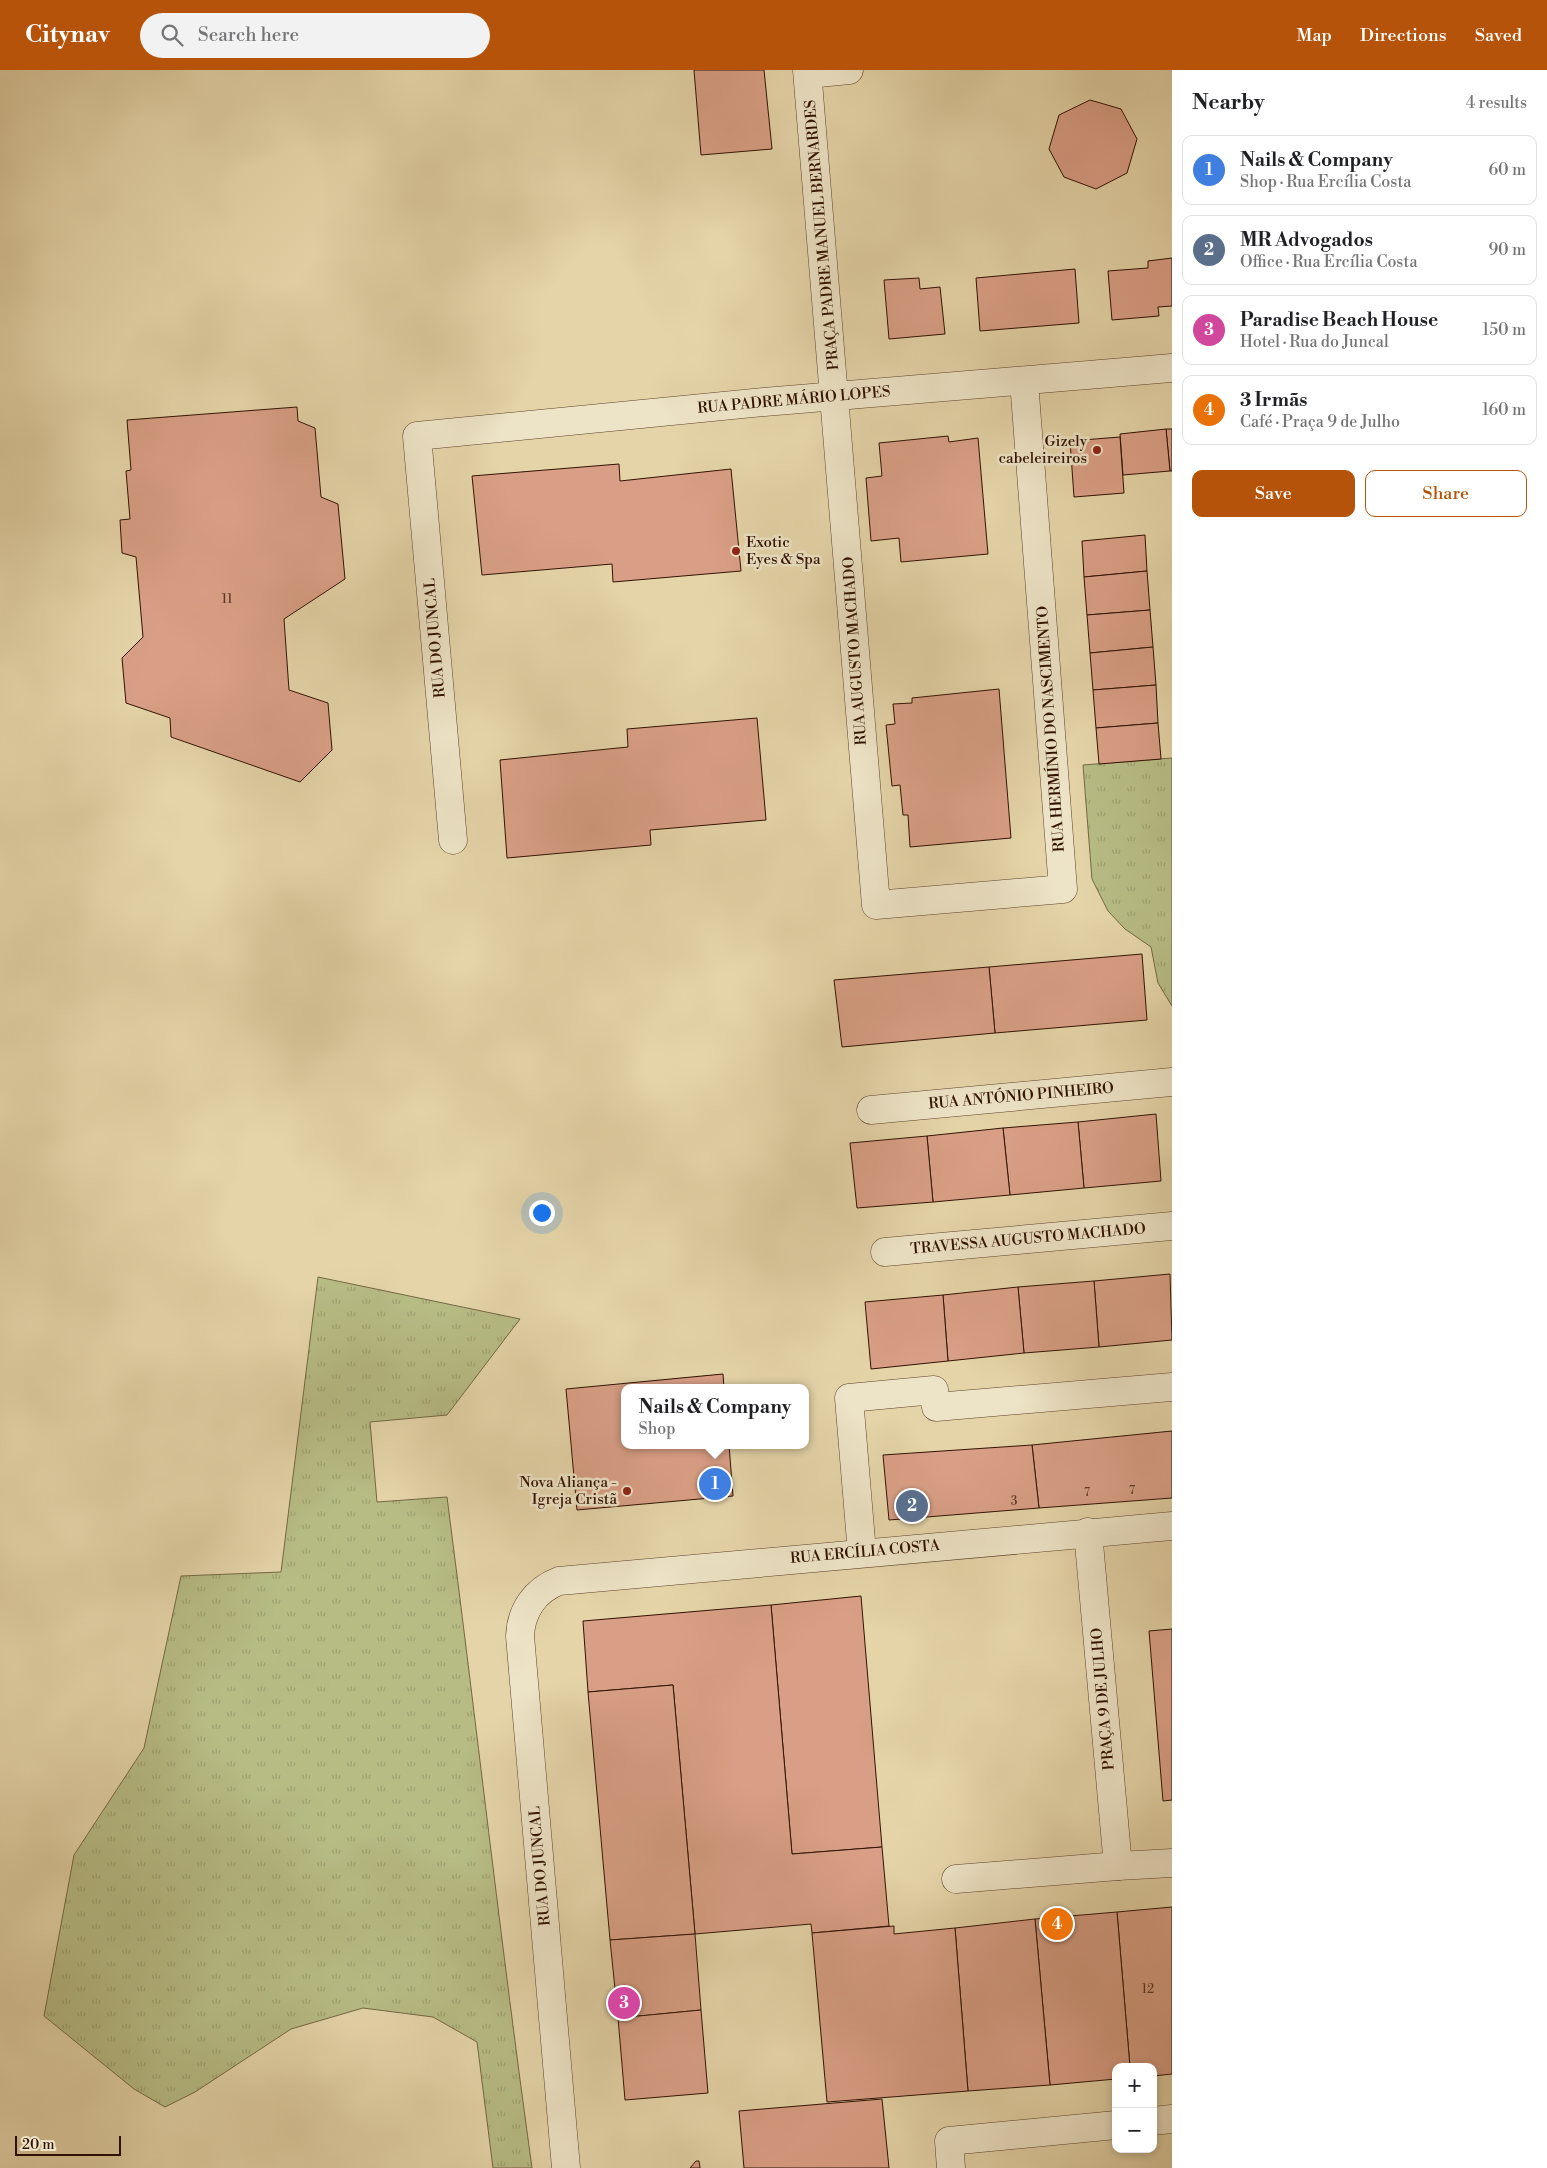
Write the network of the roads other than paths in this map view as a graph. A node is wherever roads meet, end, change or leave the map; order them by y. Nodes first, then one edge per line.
1 (849, 70) edge
2 (807, 72) edge
3 (1172, 368) edge
4 (1024, 381) junction
5 (836, 396) junction
6 (416, 436) joint
7 (453, 840) dead end
8 (876, 905) joint
9 (1172, 1082) edge
10 (871, 1110) dead end
11 (1172, 1226) edge
12 (885, 1252) dead end
13 (1172, 1387) edge
14 (1172, 1526) edge
15 (1088, 1532) junction
16 (862, 1552) junction
17 (559, 1580) joint
18 (1172, 1863) edge
19 (1118, 1866) junction
20 (956, 1880) dead end
21 (1172, 2119) edge
22 (1157, 2121) edge
23 (1112, 2125) edge
24 (566, 2168) edge
25 (951, 2168) edge

1 - 2 street, PRAÇA PADRE MANUEL BERNARDES
2 - 5 street, PRAÇA PADRE MANUEL BERNARDES
3 - 4 street, RUA PADRE MÁRIO LOPES
4 - 5 street, RUA PADRE MÁRIO LOPES
4 - 8 street, RUA HERMÍNIO DO NASCIMENTO
5 - 6 street, RUA PADRE MÁRIO LOPES
5 - 8 street, RUA AUGUSTO MACHADO
6 - 7 street, RUA DO JUNCAL
9 - 10 street, RUA ANTÓNIO PINHEIRO
11 - 12 street, TRAVESSA AUGUSTO MACHADO
13 - 16 street
14 - 15 street, RUA ERCÍLIA COSTA
15 - 16 street, RUA ERCÍLIA COSTA
15 - 19 street, PRAÇA 9 DE JULHO
16 - 17 street, RUA ERCÍLIA COSTA
17 - 24 street, RUA DO JUNCAL
18 - 19 street
19 - 20 street
21 - 22 street
23 - 25 street

